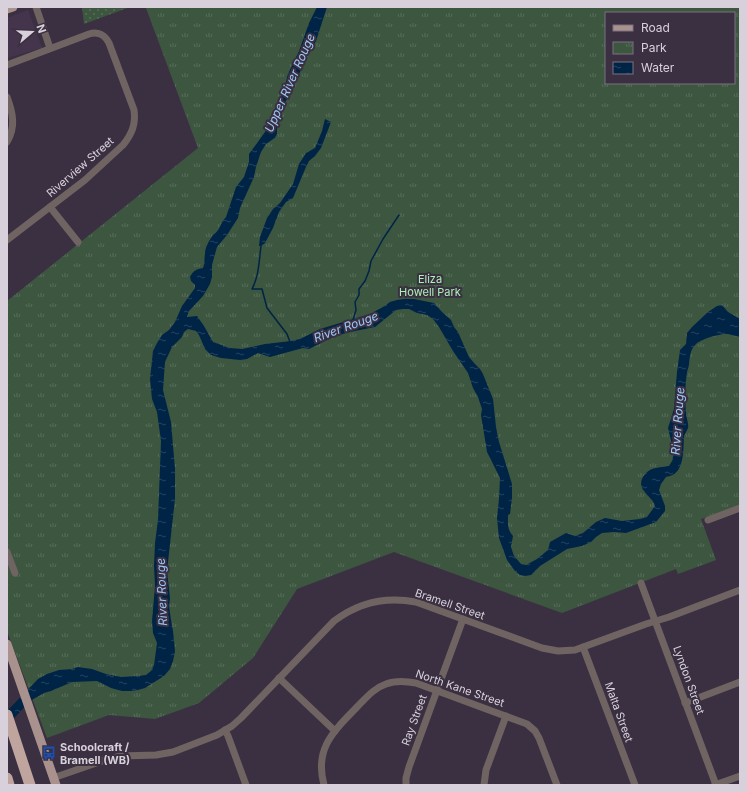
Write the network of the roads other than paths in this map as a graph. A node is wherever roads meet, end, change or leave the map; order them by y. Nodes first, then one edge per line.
1 (13, 7) edge
2 (36, 7) edge
3 (7, 9) edge
4 (50, 48) junction
5 (7, 65) edge
6 (7, 97) edge
7 (7, 142) edge
8 (50, 207) junction
9 (7, 240) edge
10 (78, 242) dead end
11 (740, 508) edge
12 (708, 520) dead end
13 (7, 552) edge
14 (15, 573) dead end
15 (641, 584) dead end
16 (740, 590) edge
17 (462, 619) junction
18 (655, 621) junction
19 (7, 644) edge
20 (583, 647) junction
21 (280, 678) junction
22 (740, 682) edge
23 (437, 691) junction
24 (685, 702) junction
25 (7, 715) edge
26 (506, 716) junction
27 (225, 730) junction
28 (336, 730) junction
29 (740, 776) edge
30 (7, 778) edge
31 (54, 782) edge
32 (10, 785) edge
33 (30, 785) edge
34 (246, 785) edge
35 (324, 785) edge
36 (406, 785) edge
37 (484, 785) edge
38 (557, 785) edge
39 (635, 785) edge
40 (716, 785) edge

1 - 3 main road
2 - 4 street
4 - 5 street
4 - 8 street, Riverview Street
6 - 7 street
8 - 9 street, Riverview Street
8 - 10 street
11 - 12 street
13 - 14 street
15 - 18 street, Lyndon Street
16 - 18 street, Bramell Street
17 - 20 street, Bramell Street
17 - 21 street, Bramell Street
17 - 23 street, Ray Street
18 - 20 street, Bramell Street
18 - 24 street, Lyndon Street
19 - 31 main road
20 - 39 street, Malta Street
21 - 27 street, Bramell Street
21 - 28 street
22 - 24 street
23 - 26 street, North Kane Street
23 - 28 street, North Kane Street
23 - 36 street, Ray Street
24 - 40 street, Lyndon Street
25 - 33 highway
26 - 37 street
26 - 38 street, North Kane Street
27 - 31 street, Bramell Street
27 - 34 street
28 - 35 street, North Kane Street
29 - 40 street
30 - 32 highway

